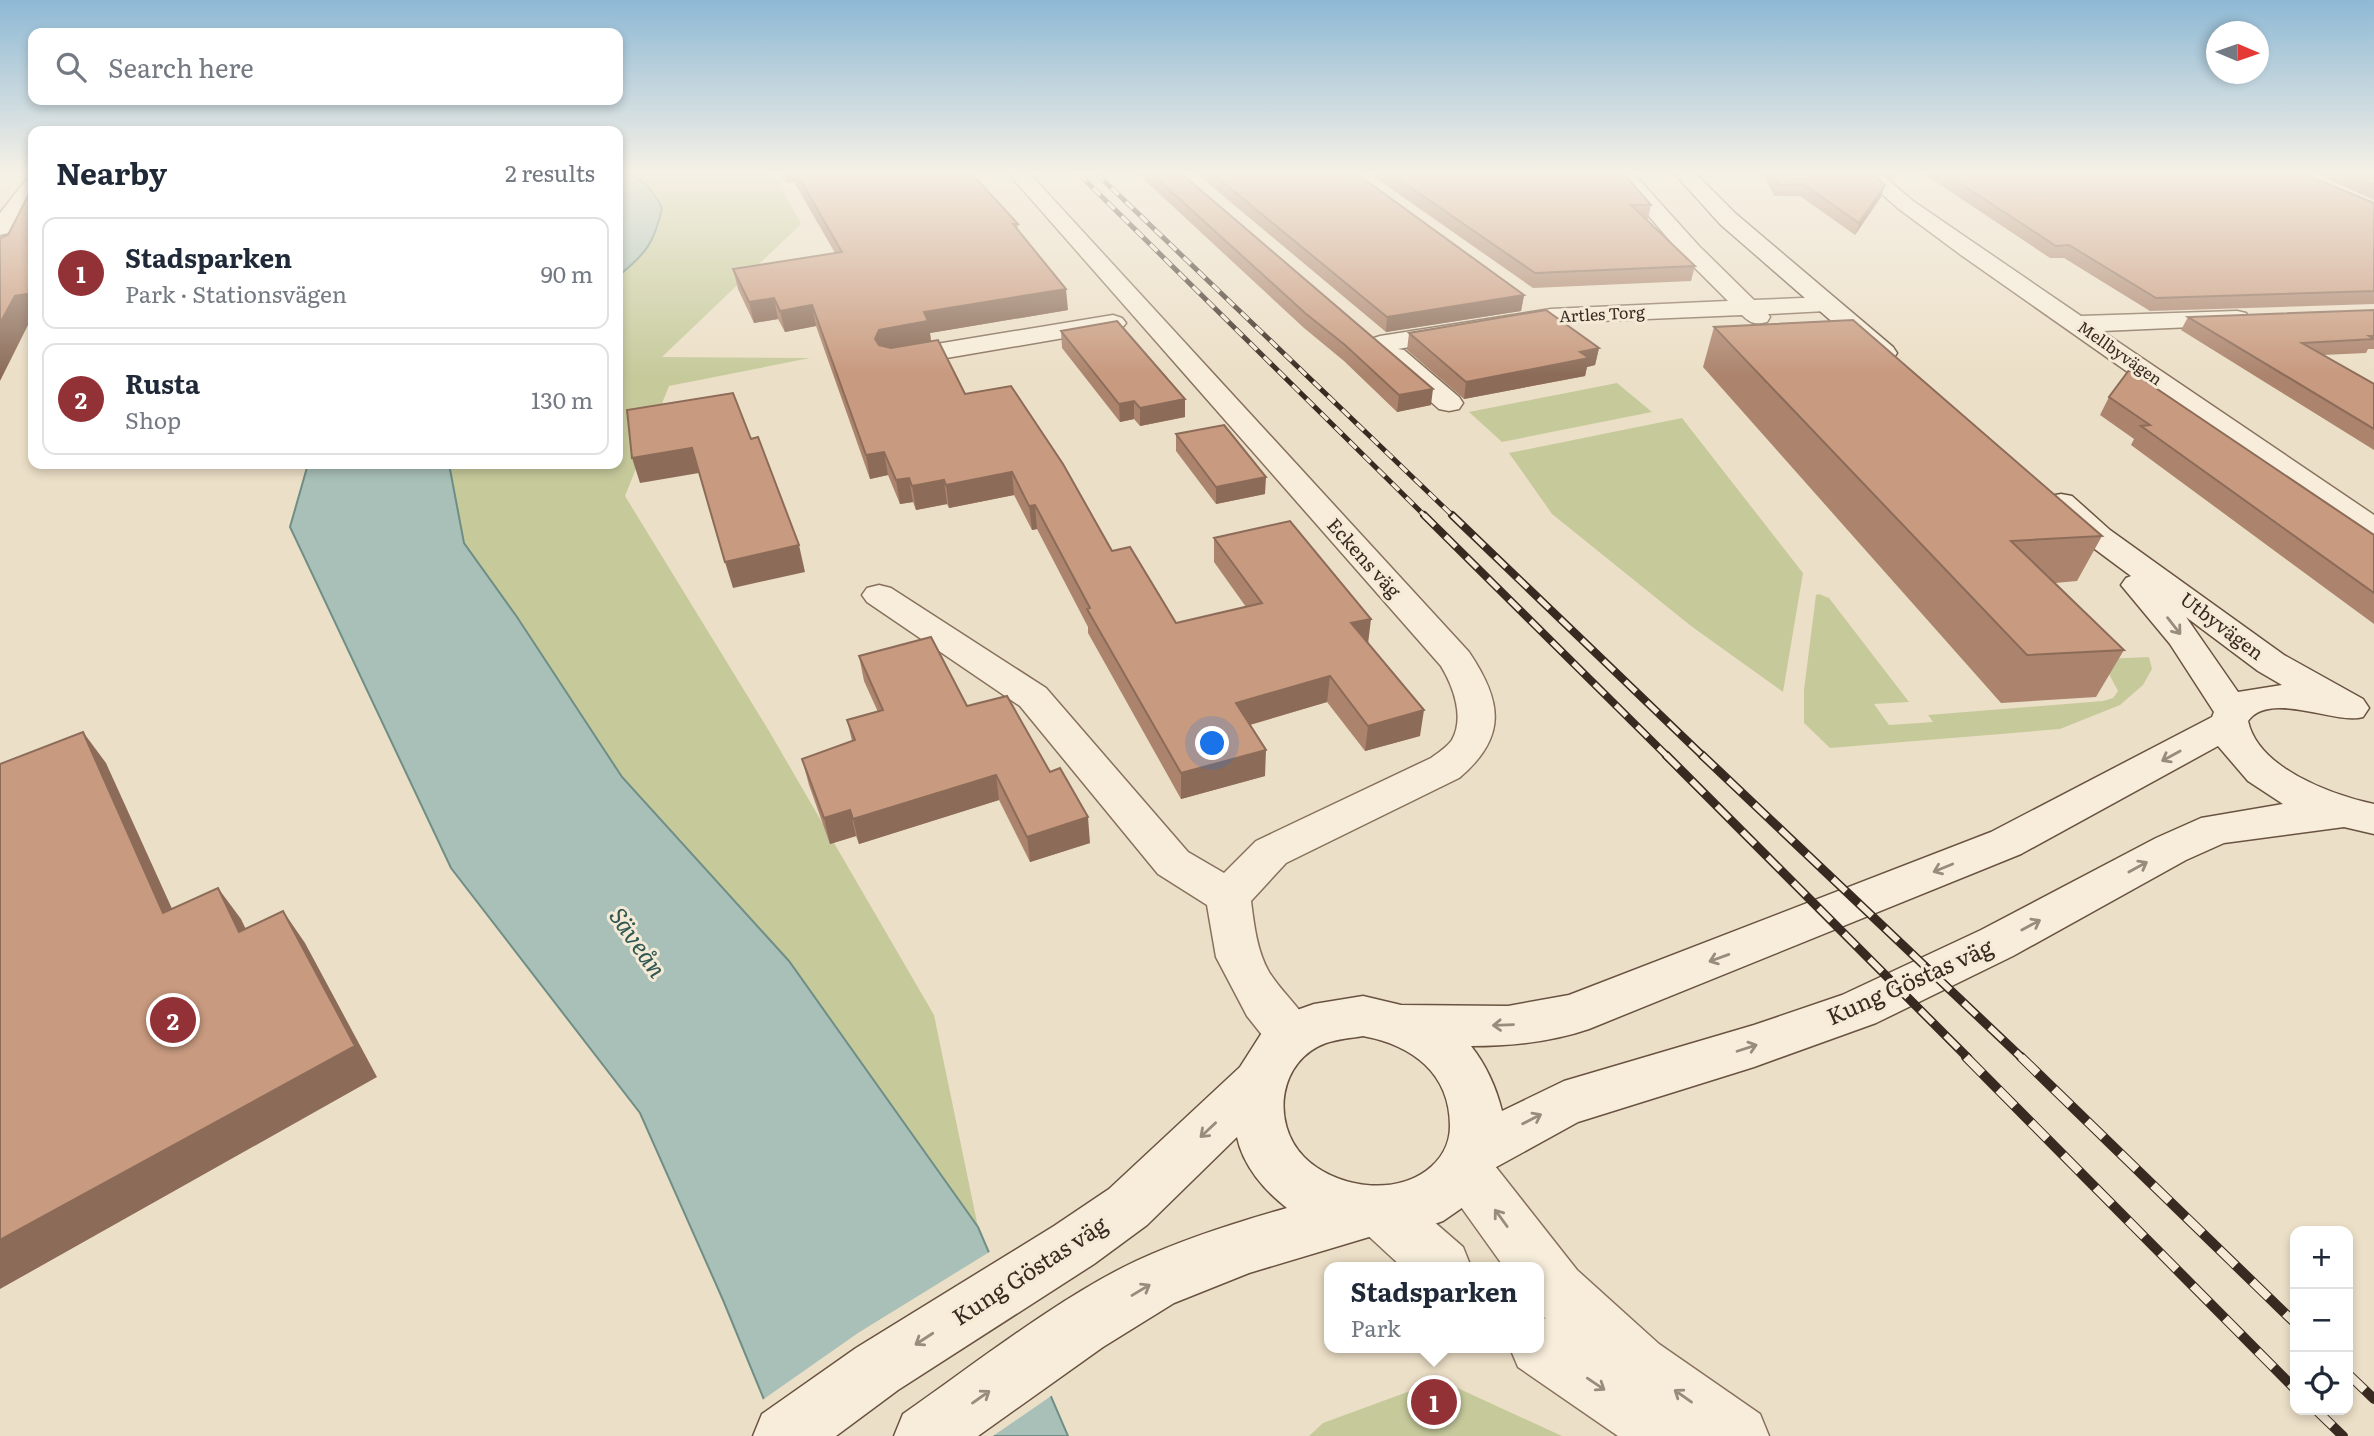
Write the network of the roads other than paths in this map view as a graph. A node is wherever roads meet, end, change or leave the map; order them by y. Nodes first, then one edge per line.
1 (1080, 241) edge
2 (1682, 241) edge
3 (1753, 241) edge
4 (1958, 241) edge
5 (1530, 301) dead end
6 (1826, 304) junction
7 (1748, 307) junction
8 (1551, 316) junction
9 (1149, 317) junction
10 (2264, 317) edge
11 (2078, 324) junction
12 (1359, 326) edge
13 (1771, 331) edge
14 (1380, 344) junction
15 (894, 359) edge
16 (1904, 371) edge
17 (1449, 403) dead end
18 (2047, 491) edge
19 (2374, 530) edge
20 (2099, 537) junction
21 (879, 595) dead end
22 (2362, 713) edge
23 (2232, 717) junction
24 (2359, 816) edge
25 (1228, 897) junction
26 (1402, 1025) junction
27 (1291, 1035) junction
28 (1258, 1083) junction
29 (1469, 1161) junction
30 (1375, 1212) junction
31 (1437, 1262) edge
32 (1535, 1262) edge
33 (1544, 1274) edge
34 (1544, 1349) edge
35 (784, 1436) edge
36 (925, 1436) edge
37 (1673, 1436) edge
38 (1738, 1436) edge

1 - 9 street, Eckens väg
2 - 7 street
3 - 6 street
4 - 11 street, Mellbyvägen
5 - 8 street
6 - 7 street, Artles Torg
6 - 16 street
7 - 8 street, Artles Torg
7 - 13 street
8 - 14 street, Artles Torg
9 - 15 street
9 - 25 street, Eckens väg
10 - 11 street
11 - 19 street, Mellbyvägen
12 - 14 street
14 - 17 street
18 - 20 street, Utbyvägen
20 - 22 street, Utbyvägen
20 -> 23 street, Utbyvägen
21 - 25 street
22 - 23 street, Kung Göstas väg
23 - 24 street, Kung Göstas väg
23 -> 26 street, Kung Göstas väg
29 -> 24 street, Kung Göstas väg
25 - 27 street
26 - 27 street, Kung Göstas väg
26 - 29 street, Kung Göstas väg
27 - 28 street, Kung Göstas väg
28 - 30 street, Kung Göstas väg
28 -> 35 street, Kung Göstas väg
29 - 30 street, Kung Göstas väg
32 -> 29 street
30 - 31 street
36 -> 30 street, Kung Göstas väg
38 -> 33 street
34 -> 37 street

